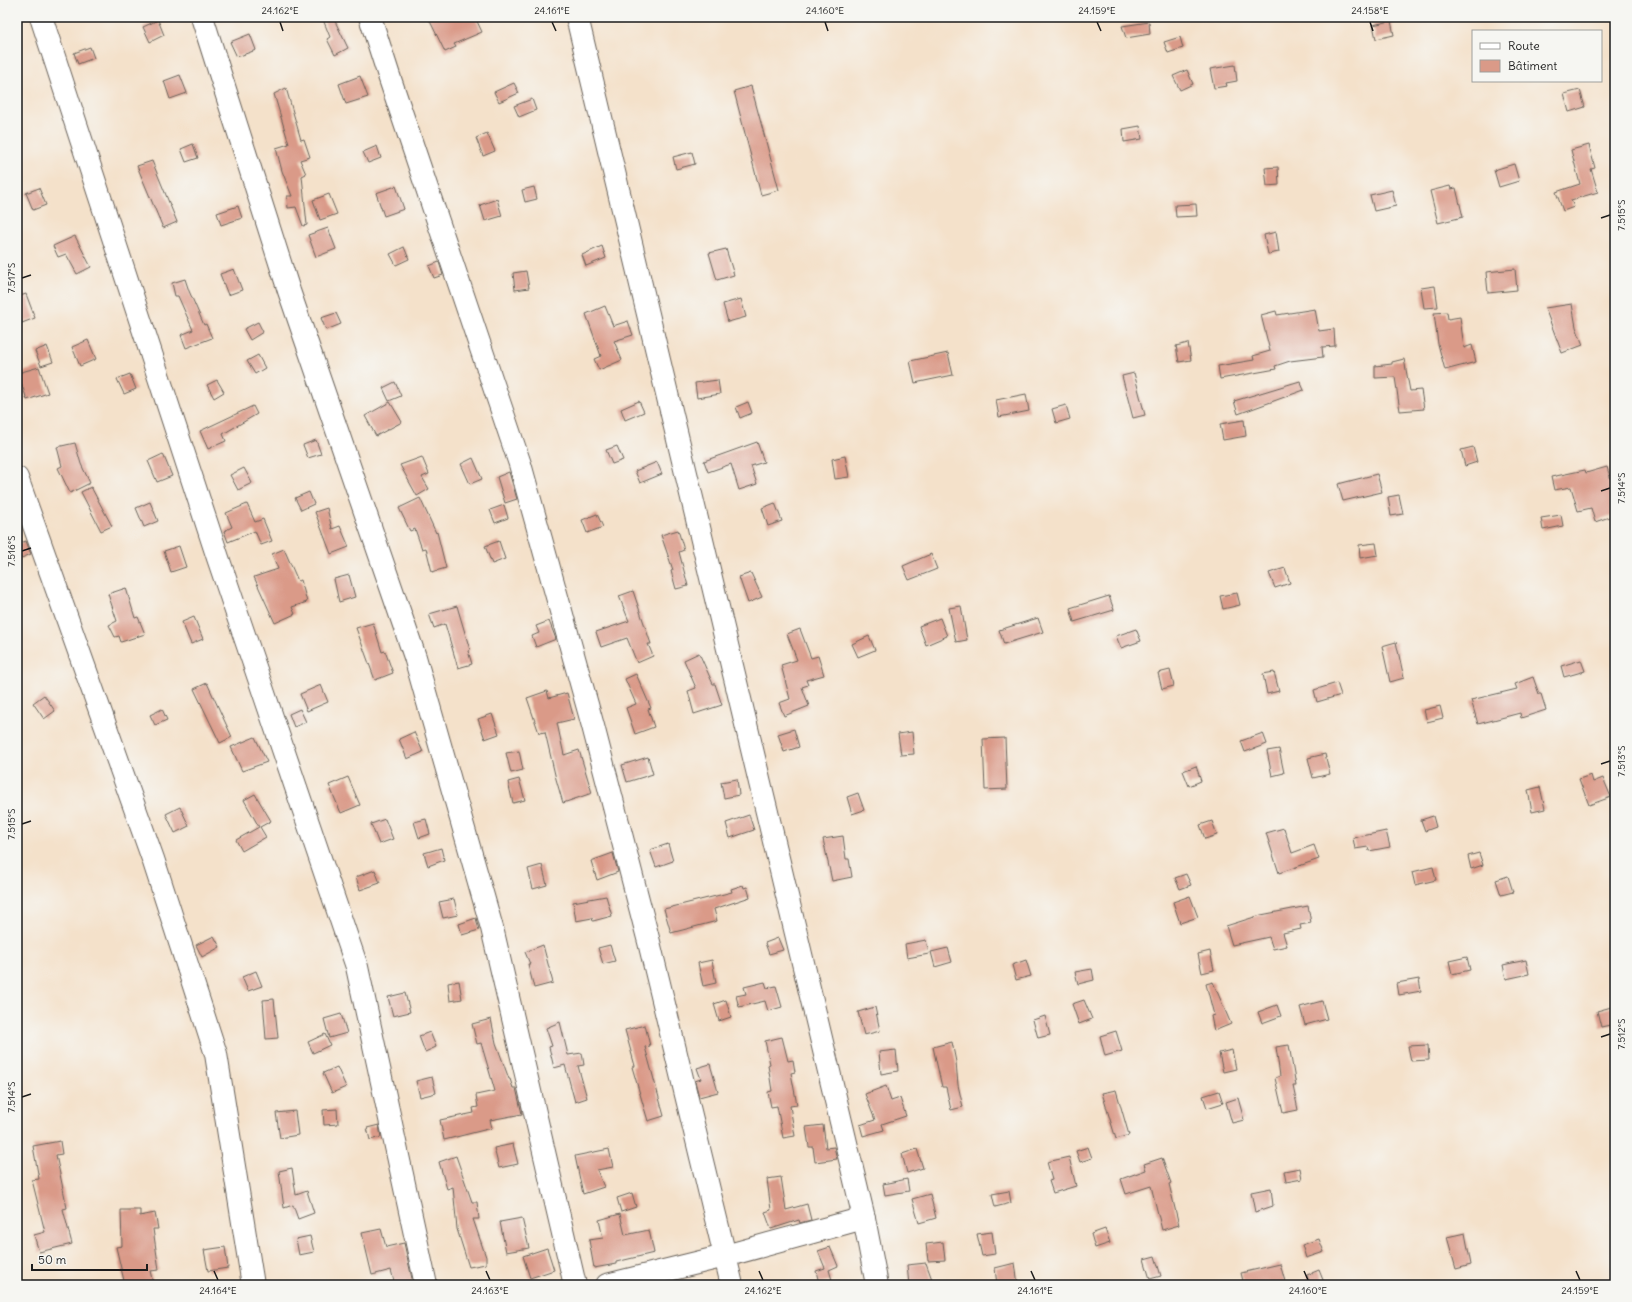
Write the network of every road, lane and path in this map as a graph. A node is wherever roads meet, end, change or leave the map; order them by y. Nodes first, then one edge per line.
1 (40, 17) edge
2 (202, 17) edge
3 (370, 17) edge
4 (577, 17) edge
5 (17, 478) edge
6 (864, 1218) junction
7 (725, 1256) junction
8 (253, 1285) edge
9 (426, 1285) edge
10 (575, 1285) edge
11 (607, 1285) edge
12 (732, 1285) edge
13 (877, 1285) edge

1 - 9 street
2 - 10 street
3 - 7 street
4 - 6 street
5 - 8 street
6 - 7 street
6 - 13 street
7 - 11 street
7 - 12 street

